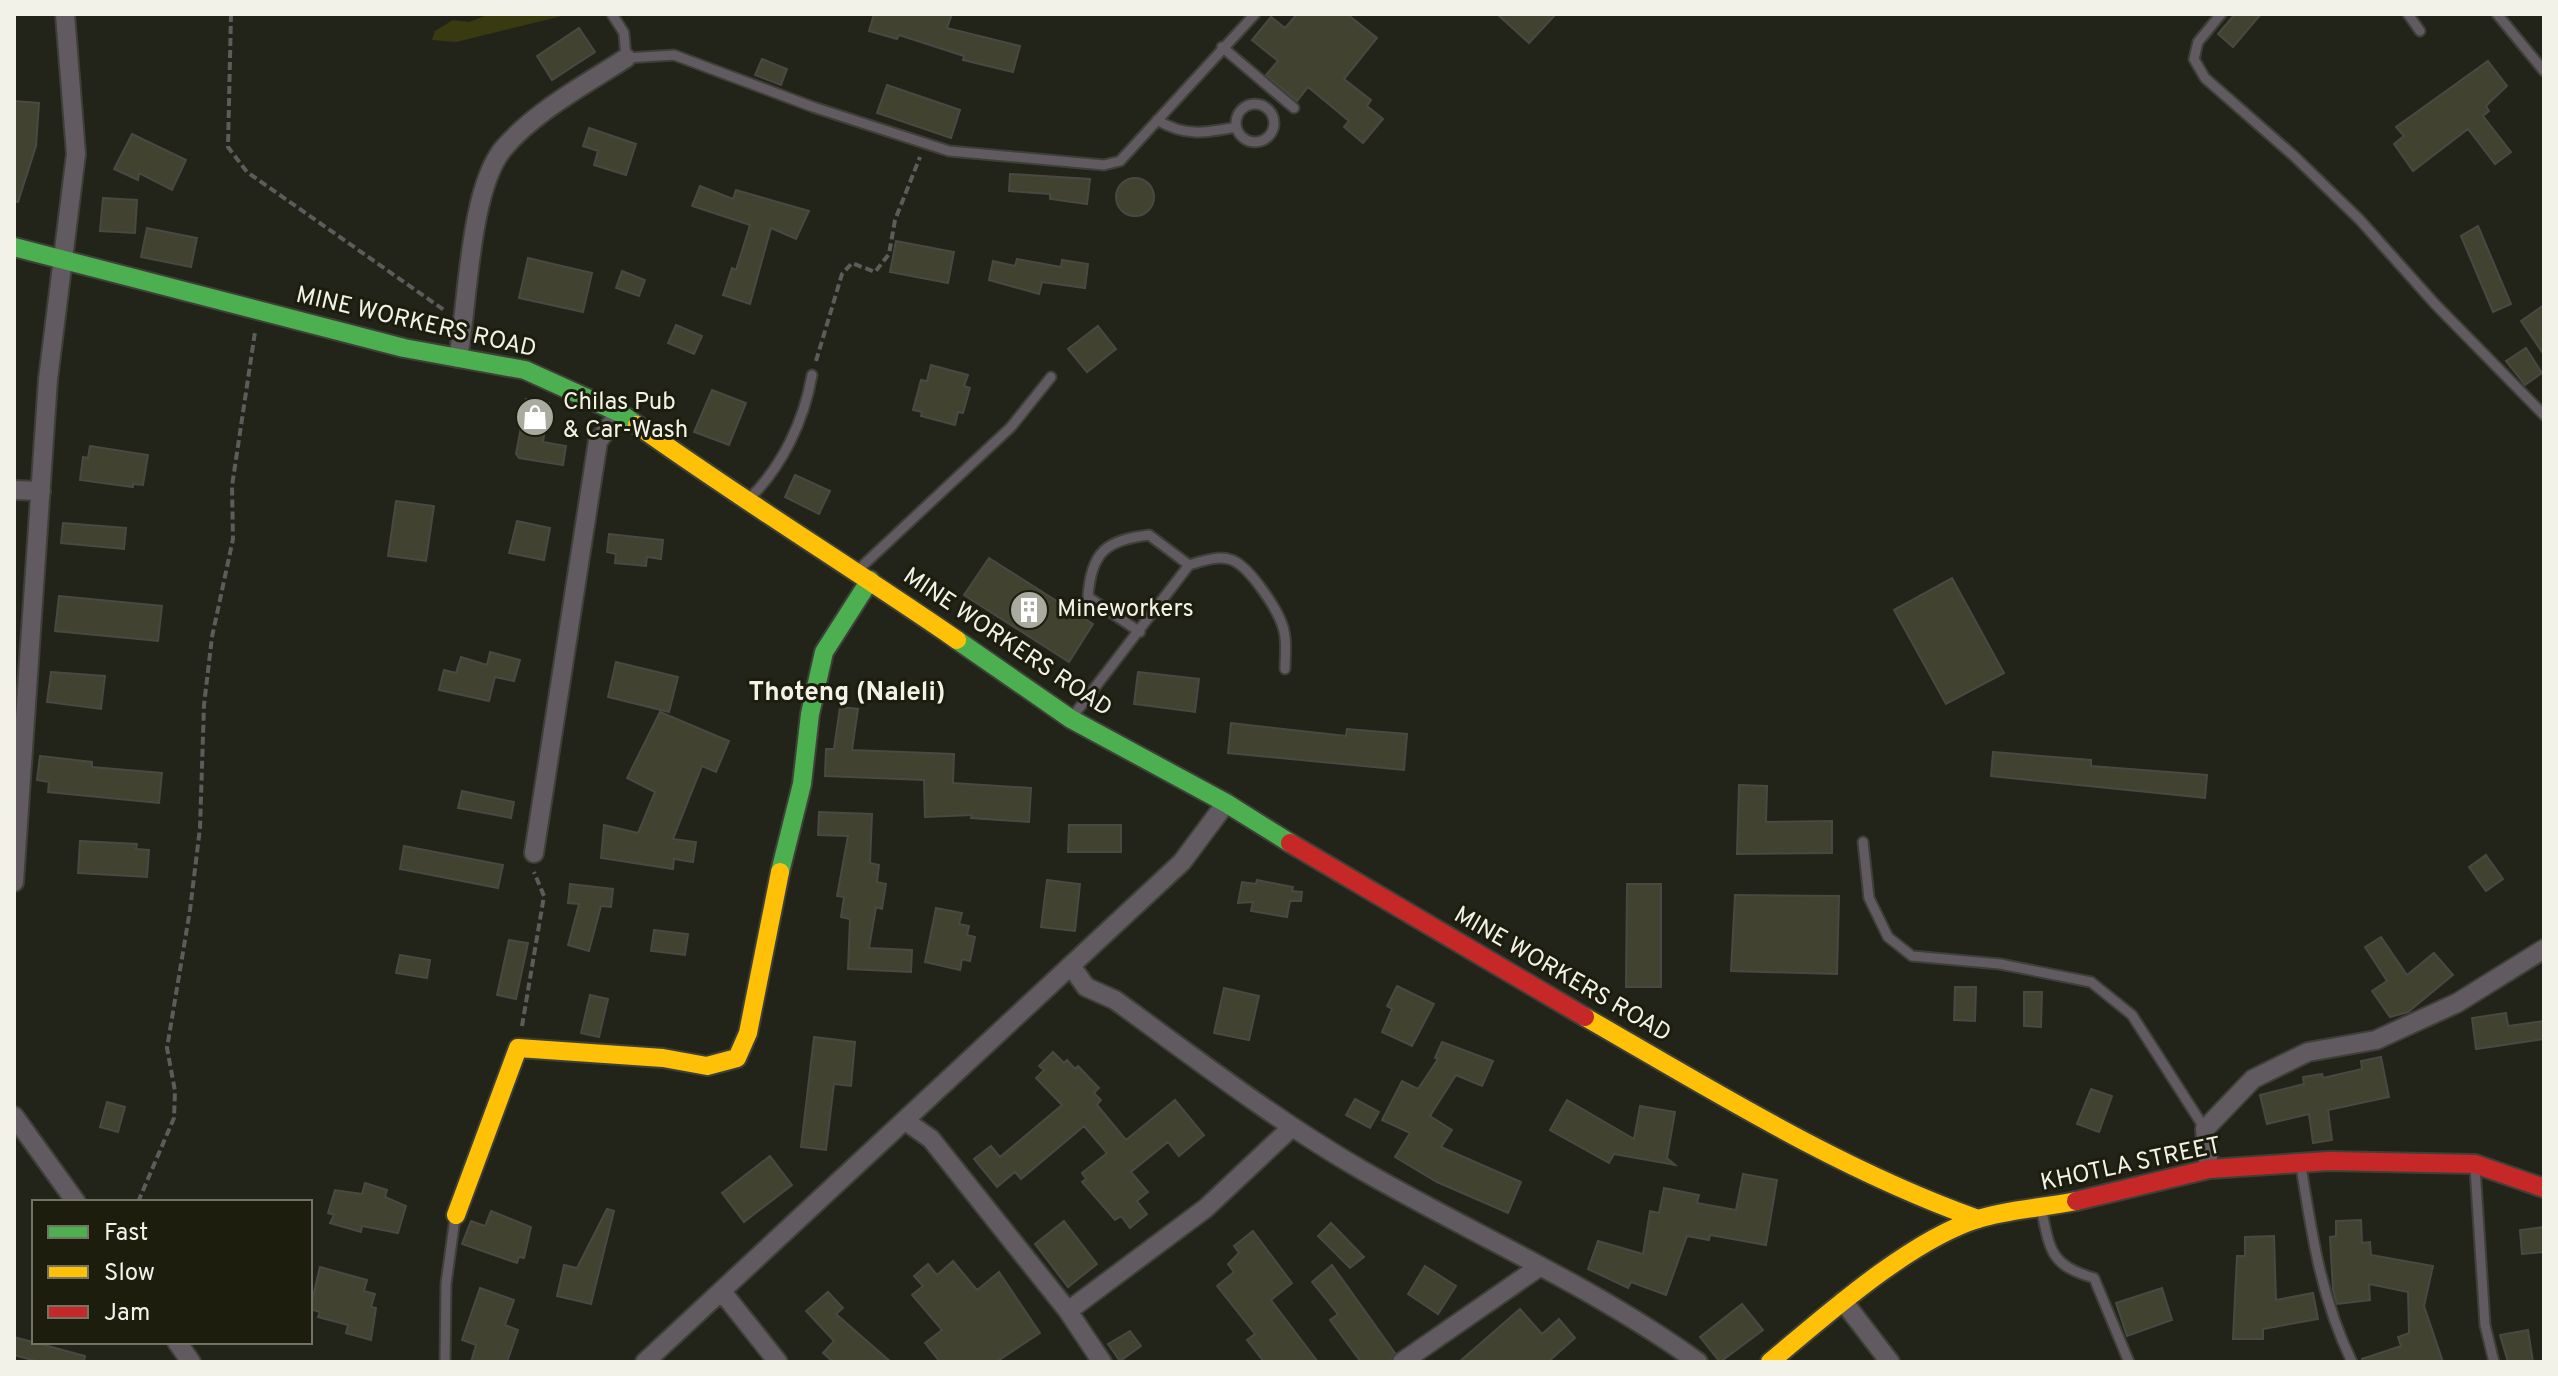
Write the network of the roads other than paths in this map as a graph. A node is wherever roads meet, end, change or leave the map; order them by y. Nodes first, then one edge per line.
1 (65, 14) edge
2 (612, 14) edge
3 (1255, 14) edge
4 (2221, 14) edge
5 (2408, 14) edge
6 (2497, 14) edge
7 (2420, 31) dead end
8 (1222, 47) junction
9 (626, 58) junction
10 (2544, 71) edge
11 (1282, 98) junction
12 (1294, 108) dead end
13 (1270, 111) junction
14 (1157, 120) junction
15 (1236, 127) junction
16 (14, 247) edge
17 (62, 258) junction
18 (458, 358) junction
19 (812, 375) road end
20 (1051, 377) dead end
21 (620, 413) junction
22 (2544, 415) edge
23 (14, 490) edge
24 (41, 491) junction
25 (746, 503) junction
26 (1189, 565) junction
27 (863, 576) junction
28 (1140, 632) junction
29 (1285, 669) dead end
30 (1071, 719) junction
31 (1226, 803) junction
32 (1863, 842) dead end
33 (534, 853) road end
34 (14, 882) edge
35 (2544, 949) edge
36 (1071, 966) junction
37 (14, 1116) edge
38 (907, 1122) junction
39 (1291, 1128) junction
40 (2205, 1129) junction
41 (2300, 1163) junction
42 (2475, 1164) junction
43 (2209, 1169) junction
44 (2544, 1188) edge
45 (75, 1200) edge
46 (2041, 1209) junction
47 (456, 1215) joint
48 (1978, 1219) junction
49 (1539, 1267) junction
50 (723, 1293) junction
51 (1843, 1301) junction
52 (1068, 1311) junction
53 (178, 1344) edge
54 (191, 1362) edge
55 (445, 1362) edge
56 (645, 1362) edge
57 (778, 1362) edge
58 (1102, 1362) edge
59 (1402, 1362) edge
60 (1698, 1362) edge
61 (1770, 1362) edge
62 (1890, 1362) edge
63 (2129, 1362) edge
64 (2352, 1362) edge
65 (2494, 1362) edge

1 - 17 street
2 - 9 lane
3 - 8 lane
4 - 22 lane
5 - 7 lane
6 - 10 lane
8 - 11 lane
8 - 14 lane
9 - 14 lane
9 - 18 street
11 - 12 lane
11 - 13 lane
13 - 15 lane
13 - 15 lane
14 - 15 lane
16 - 17 street, MINE WORKERS ROAD
17 - 18 street, MINE WORKERS ROAD
17 - 24 street
18 - 21 street, MINE WORKERS ROAD
19 - 25 lane
20 - 27 lane
21 - 25 street, MINE WORKERS ROAD
21 - 33 street
23 - 24 street
24 - 34 street
25 - 27 street, MINE WORKERS ROAD
26 - 28 lane
26 - 28 lane
26 - 29 lane
27 - 30 street, MINE WORKERS ROAD
27 - 47 street
28 - 30 lane
30 - 31 street, MINE WORKERS ROAD
31 - 36 street
31 - 48 street, MINE WORKERS ROAD
32 - 40 lane
35 - 40 street
36 - 38 street
36 - 39 street
37 - 45 street
38 - 50 street
38 - 52 street
39 - 49 street
39 - 52 street
40 - 43 street
41 - 42 street, KHOTLA STREET
41 - 43 street, KHOTLA STREET
41 - 64 lane
42 - 44 street, KHOTLA STREET
42 - 65 lane
43 - 46 street, KHOTLA STREET
46 - 48 street, KHOTLA STREET
46 - 63 lane
47 - 55 lane
48 - 51 street, KHOTLA STREET
49 - 59 street
49 - 60 street
50 - 56 street
50 - 57 street
51 - 61 street, KHOTLA STREET
51 - 62 street
52 - 58 street
53 - 54 street

